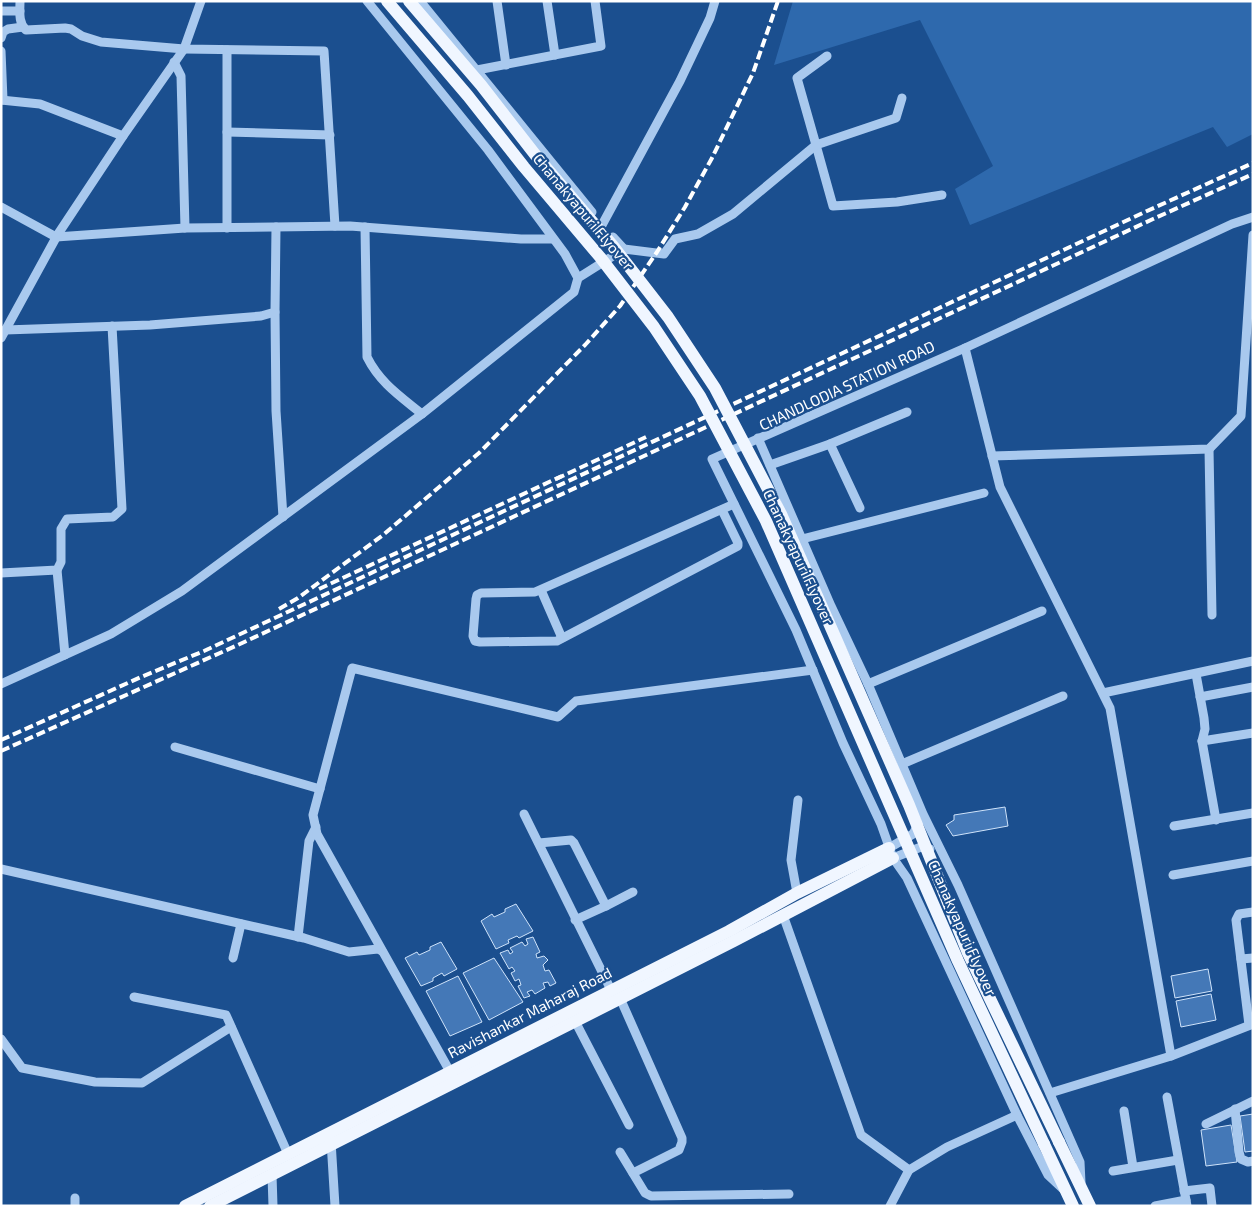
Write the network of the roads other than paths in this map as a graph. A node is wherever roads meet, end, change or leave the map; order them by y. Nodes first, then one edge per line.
1 (201, 1) edge
2 (367, 1) edge
3 (388, 1) edge
4 (410, 1) edge
5 (420, 1) edge
6 (497, 1) edge
7 (547, 1) edge
8 (595, 1) edge
9 (715, 1) edge
10 (20, 6) edge
11 (1, 12) edge
12 (23, 27) junction
13 (1, 38) edge
14 (184, 49) junction
15 (227, 50) junction
16 (1, 51) edge
17 (555, 55) junction
18 (827, 56) dead end
19 (174, 62) junction
20 (506, 65) junction
21 (477, 70) junction
22 (902, 98) dead end
23 (2, 100) edge
24 (227, 132) junction
25 (330, 135) junction
26 (123, 136) junction
27 (816, 145) junction
28 (942, 195) dead end
29 (1, 208) edge
30 (1253, 217) edge
31 (602, 225) junction
32 (335, 226) junction
33 (365, 227) junction
34 (185, 228) junction
35 (228, 228) junction
36 (276, 228) junction
37 (1253, 235) edge
38 (56, 237) junction
39 (554, 239) junction
40 (624, 249) junction
41 (578, 278) junction
42 (274, 312) junction
43 (112, 326) junction
44 (3, 334) edge
45 (965, 348) junction
46 (908, 412) dead end
47 (422, 414) junction
48 (758, 438) junction
49 (830, 444) junction
50 (1209, 449) junction
51 (992, 456) junction
52 (770, 465) junction
53 (984, 493) dead end
54 (734, 504) junction
55 (860, 508) dead end
56 (722, 510) junction
57 (283, 518) junction
58 (802, 539) junction
59 (57, 570) junction
60 (1, 573) edge
61 (540, 590) junction
62 (1042, 611) dead end
63 (1212, 615) dead end
64 (562, 638) junction
65 (65, 655) junction
66 (1253, 662) edge
67 (813, 670) junction
68 (1196, 674) junction
69 (1, 684) edge
70 (868, 684) junction
71 (1253, 687) edge
72 (1103, 694) junction
73 (1063, 696) dead end
74 (1200, 697) junction
75 (1253, 733) edge
76 (1202, 741) junction
77 (175, 747) dead end
78 (902, 764) junction
79 (320, 789) junction
80 (798, 800) dead end
81 (524, 814) dead end
82 (923, 814) junction
83 (1253, 814) edge
84 (1216, 820) junction
85 (1174, 826) dead end
86 (316, 827) junction
87 (539, 843) junction
88 (891, 852) junction
89 (942, 852) junction
90 (1253, 861) edge
91 (1, 869) edge
92 (1173, 875) dead end
93 (633, 892) dead end
94 (798, 892) junction
95 (606, 906) junction
96 (1253, 912) edge
97 (783, 915) junction
98 (576, 920) junction
99 (241, 924) junction
100 (298, 937) junction
101 (382, 951) junction
102 (233, 958) dead end
103 (1253, 958) edge
104 (1241, 959) junction
105 (616, 994) junction
106 (134, 997) dead end
107 (576, 1021) junction
108 (1251, 1025) edge
109 (231, 1027) junction
110 (1, 1040) edge
111 (1171, 1056) junction
112 (453, 1077) junction
113 (1050, 1093) junction
114 (1167, 1097) dead end
115 (1253, 1101) edge
116 (1235, 1109) junction
117 (1124, 1111) dead end
118 (1017, 1115) junction
119 (1206, 1124) dead end
120 (629, 1125) dead end
121 (330, 1139) junction
122 (620, 1152) dead end
123 (288, 1154) junction
124 (1178, 1160) junction
125 (1253, 1161) edge
126 (1133, 1167) junction
127 (909, 1170) junction
128 (1113, 1171) dead end
129 (633, 1173) junction
130 (272, 1175) junction
131 (1081, 1188) junction
132 (789, 1194) dead end
133 (1186, 1199) edge
134 (1071, 1200) edge
135 (693, 1201) edge
136 (186, 1206) edge
137 (210, 1206) edge
138 (272, 1206) edge
139 (335, 1206) edge
140 (890, 1206) edge
141 (1090, 1206) edge
142 (1155, 1206) edge
143 (1212, 1206) edge

1 - 14 street
2 - 39 street
3 - 134 main road, Chanakyapuri Flyover, bridge
4 - 131 main road, Chanakyapuri Flyover, bridge
5 - 21 street
6 - 20 street
7 - 17 street
8 - 17 street
9 - 31 street
10 - 11 street
10 - 12 street
12 - 13 street
12 - 14 street
14 - 15 street
14 - 19 street
15 - 24 street
15 - 25 street
16 - 23 street
17 - 20 street
18 - 27 street
19 - 26 street
19 - 34 street
20 - 21 street
21 - 31 street
22 - 27 street
23 - 26 street
24 - 25 street
24 - 35 street
25 - 32 street
26 - 38 street
27 - 28 street
27 - 40 street
29 - 38 street
30 - 45 street, CHANDLODIA STATION ROAD
31 - 40 street
32 - 33 street
32 - 36 street
33 - 39 street
33 - 47 street
34 - 35 street
34 - 38 street
35 - 36 street
36 - 42 street
37 - 50 street
38 - 44 street
39 - 41 street
40 - 41 street
41 - 47 street
42 - 43 street
42 - 57 street
43 - 44 street
43 - 59 street
45 - 48 street, CHANDLODIA STATION ROAD
45 - 51 street
46 - 49 street
47 - 57 street
48 - 52 street, CHANDLODIA STATION ROAD
48 - 54 street
49 - 52 street
49 - 55 street
50 - 51 street
50 - 63 street
51 - 72 street
52 - 58 street, CHANDLODIA STATION ROAD
53 - 58 street
54 - 56 street
54 - 67 street
56 - 61 street
56 - 64 street
57 - 65 street
58 - 70 street, CHANDLODIA STATION ROAD
59 - 60 street
59 - 65 street
61 - 64 street
61 - 64 street
62 - 70 street
65 - 69 street
66 - 68 street
67 - 79 street
67 - 88 street
68 - 72 street
68 - 74 street
70 - 78 street, CHANDLODIA STATION ROAD
71 - 74 street
72 - 111 street
73 - 78 street
74 - 76 street
75 - 76 street
76 - 84 street
77 - 79 street
78 - 82 street, CHANDLODIA STATION ROAD
79 - 86 street
80 - 94 street
81 - 87 street
82 - 88 street
82 - 89 street, CHANDLODIA STATION ROAD
83 - 84 street
84 - 85 street
86 - 100 street
86 - 101 street
87 - 95 street
87 - 98 street
88 - 89 street
88 - 94 main road, Ravishankar Maharaj Road
88 - 97 main road, Ravishankar Maharaj Road
88 - 118 street
89 - 113 street, CHANDLODIA STATION ROAD
90 - 92 street
91 - 99 street
93 - 95 street
94 - 105 main road, Ravishankar Maharaj Road
95 - 98 street
96 - 104 street
97 - 105 main road, Ravishankar Maharaj Road
97 - 127 street
98 - 105 street
99 - 100 street
99 - 102 street
100 - 101 street
101 - 112 street
103 - 104 street
104 - 108 street
105 - 107 main road, Ravishankar Maharaj Road
105 - 112 main road, Ravishankar Maharaj Road
105 - 129 street
106 - 109 street
107 - 112 main road, Ravishankar Maharaj Road
107 - 120 street
108 - 111 street
109 - 110 street
109 - 123 street
111 - 113 street
112 - 121 main road, Ravishankar Maharaj Road
113 - 131 street, CHANDLODIA STATION ROAD
114 - 124 street
115 - 116 street
116 - 119 street
116 - 125 street
117 - 126 street
118 - 127 street
118 - 134 street
121 - 123 main road, Ravishankar Maharaj Road
121 - 130 main road, Ravishankar Maharaj Road
121 - 139 street
122 - 129 street
123 - 136 main road, Ravishankar Maharaj Road
124 - 126 street
124 - 133 street
126 - 128 street
127 - 140 street
129 - 135 street
130 - 137 main road, Ravishankar Maharaj Road
130 - 138 street
131 - 141 main road, Chanakyapuri Flyover
132 - 135 street
133 - 142 street
133 - 143 street

